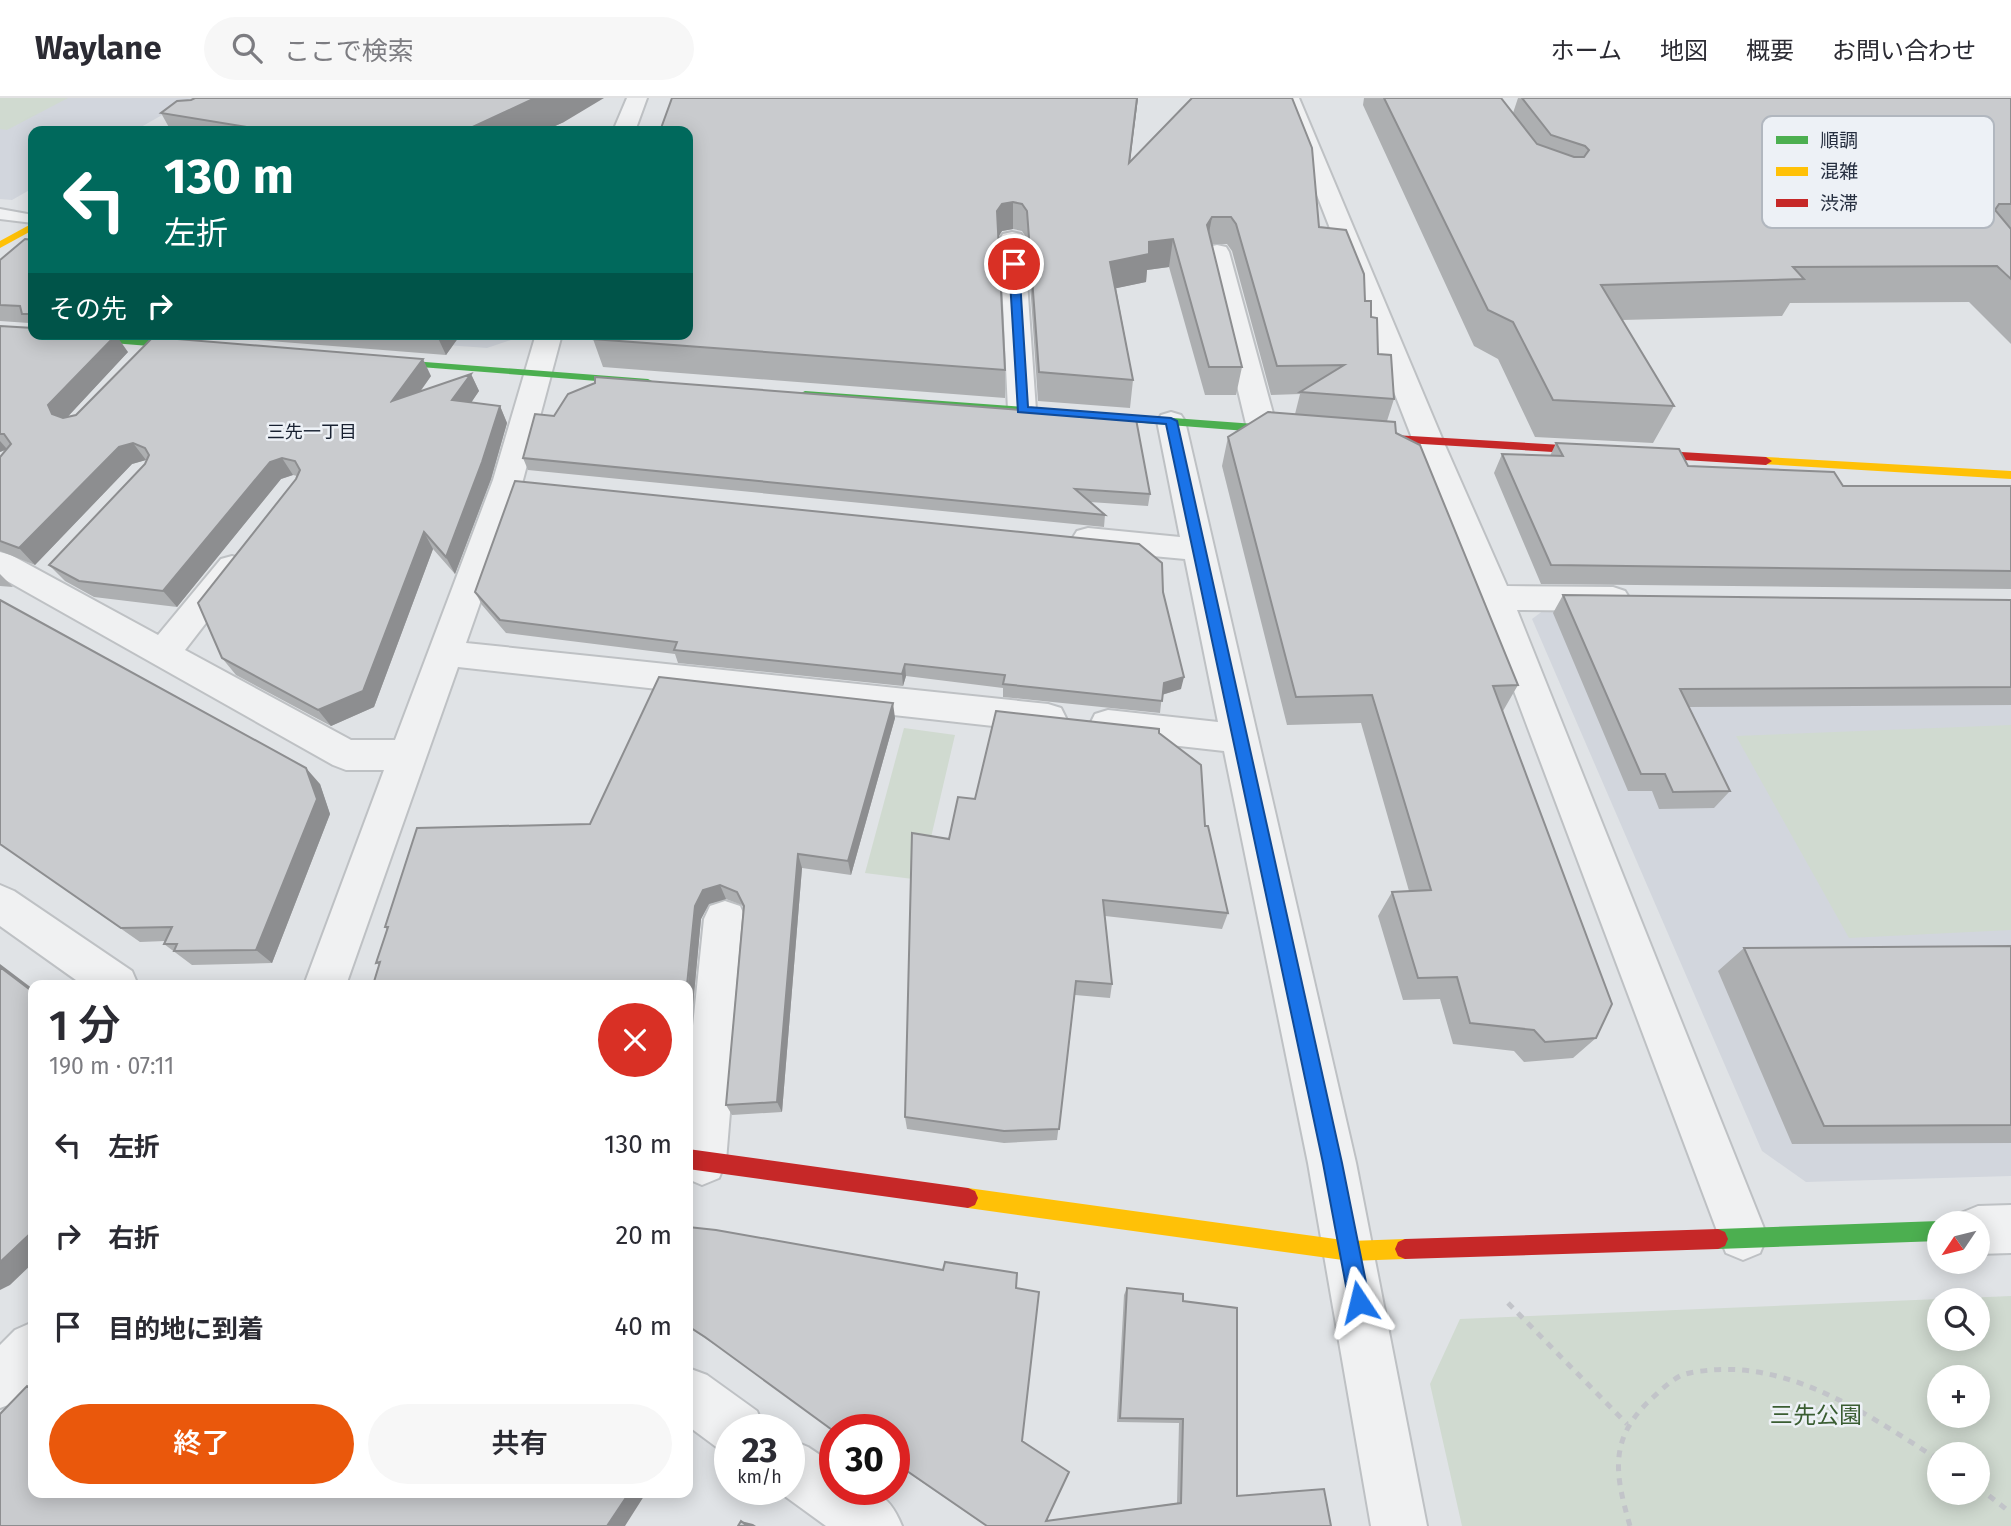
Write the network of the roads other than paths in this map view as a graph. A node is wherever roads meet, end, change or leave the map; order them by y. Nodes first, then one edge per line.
1 (637, 98) edge
2 (1289, 98) edge
3 (626, 126) edge
4 (0, 214) edge
5 (28, 218) edge
6 (28, 229) edge
7 (1012, 239) edge
8 (0, 245) edge
9 (1217, 252) edge
10 (109, 340) edge
11 (547, 340) edge
12 (155, 344) junction
13 (210, 348) edge
14 (361, 360) edge
15 (136, 363) edge
16 (535, 374) junction
17 (660, 383) edge
18 (785, 392) edge
19 (1022, 410) junction
20 (1171, 421) junction
21 (1262, 428) junction
22 (1318, 433) edge
23 (1345, 435) edge
24 (1429, 443) junction
25 (2011, 475) edge
26 (1056, 536) edge
27 (253, 540) edge
28 (1201, 550) junction
29 (0, 563) edge
30 (1496, 598) junction
31 (1642, 600) edge
32 (163, 653) junction
33 (445, 653) junction
34 (1242, 739) junction
35 (409, 755) junction
36 (0, 903) edge
37 (725, 919) dead end
38 (110, 980) edge
39 (327, 980) edge
40 (695, 1160) edge
41 (2011, 1229) edge
42 (1990, 1230) edge
43 (1927, 1231) edge
44 (1743, 1236) junction
45 (1350, 1251) junction
46 (28, 1353) edge
47 (0, 1381) edge
48 (693, 1398) edge
49 (716, 1414) edge
50 (805, 1477) edge
51 (874, 1526) edge
52 (1399, 1526) edge

1 - 3 street
2 - 24 street
4 - 5 lane
6 - 8 street
7 - 19 street
9 - 21 street
10 - 12 street
11 - 16 street
12 - 13 street
12 - 15 street
14 - 16 street
16 - 17 street
16 - 33 street
18 - 19 street
19 - 20 street
20 - 21 street
20 - 28 street
21 - 22 street
23 - 24 street
24 - 25 street
24 - 30 street
26 - 28 street
27 - 32 street
28 - 34 street
29 - 32 street
30 - 31 street
30 - 44 street
32 - 35 street
33 - 34 street
33 - 35 street
34 - 45 street
35 - 39 street
36 - 38 street
37 - 40 street
40 - 45 street
41 - 42 street
43 - 44 street
44 - 45 street
45 - 52 street
46 - 47 street
48 - 49 street
50 - 51 street

